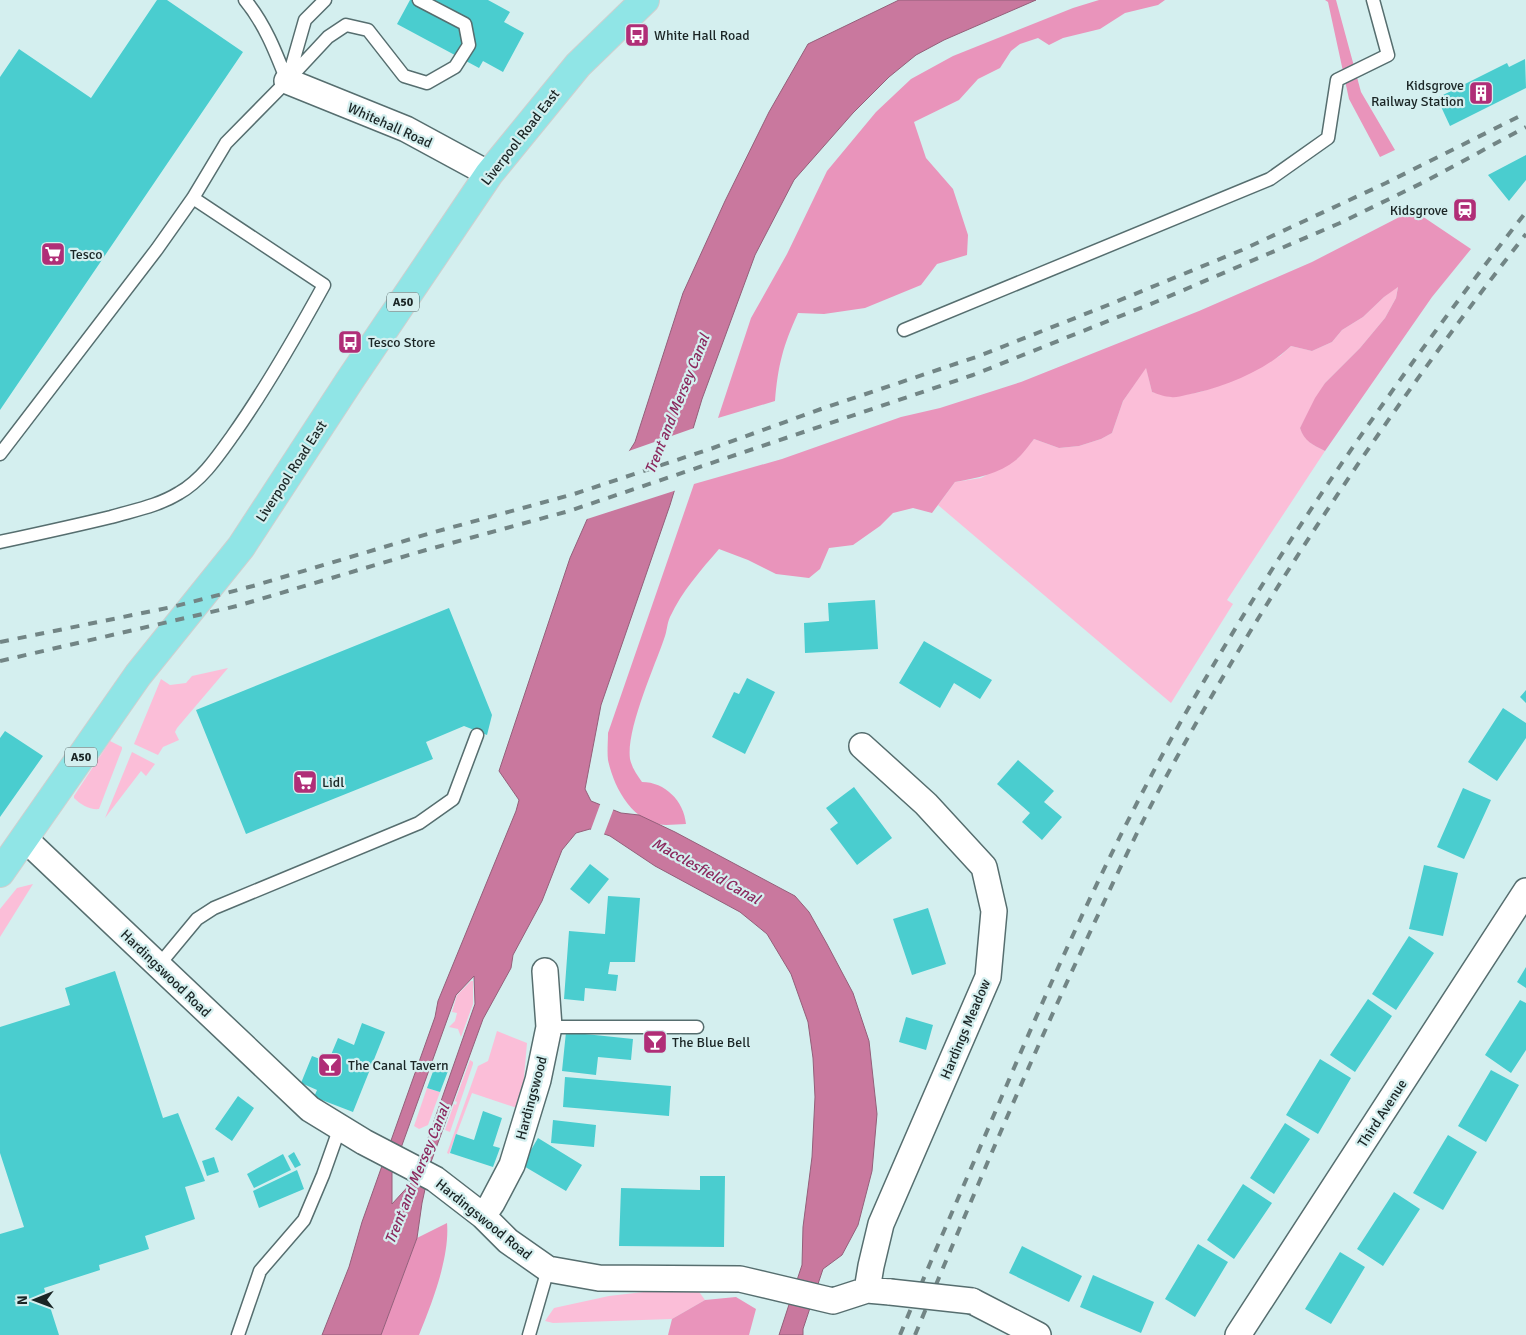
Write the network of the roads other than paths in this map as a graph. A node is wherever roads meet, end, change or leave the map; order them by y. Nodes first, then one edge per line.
1 (245, 0) edge
2 (325, 0) edge
3 (418, 0) edge
4 (645, 0) edge
5 (1372, 0) edge
6 (287, 81) junction
7 (490, 174) junction
8 (193, 198) junction
9 (904, 330) dead end
10 (0, 454) edge
11 (0, 542) edge
12 (477, 735) dead end
13 (862, 746) dead end
14 (24, 839) junction
15 (0, 873) edge
16 (1526, 891) edge
17 (158, 966) junction
18 (545, 971) dead end
19 (697, 1026) dead end
20 (549, 1027) junction
21 (340, 1127) junction
22 (483, 1216) junction
23 (548, 1269) junction
24 (879, 1291) junction
25 (238, 1335) edge
26 (529, 1335) edge
27 (1038, 1335) edge
28 (1238, 1335) edge

1 - 6 lane
2 - 6 lane
3 - 6 lane
4 - 7 main road, Liverpool Road East / A50
5 - 9 lane
6 - 7 street, Whitehall Road
6 - 8 lane
7 - 14 main road, Liverpool Road East / A50
8 - 10 lane
8 - 11 lane
12 - 17 lane
13 - 24 street, Hardings Meadow
14 - 15 main road, Liverpool Road East / A50
14 - 17 street, Hardingswood Road
16 - 28 street, Third Avenue
17 - 21 street, Hardingswood Road
18 - 20 street, Hardingswood
19 - 20 lane
20 - 22 street, Hardingswood
21 - 22 street, Hardingswood Road
21 - 25 lane
22 - 23 street, Hardingswood Road
23 - 24 street, Hardingswood Road
23 - 26 lane
24 - 27 street, Hardingswood Road, bridge

